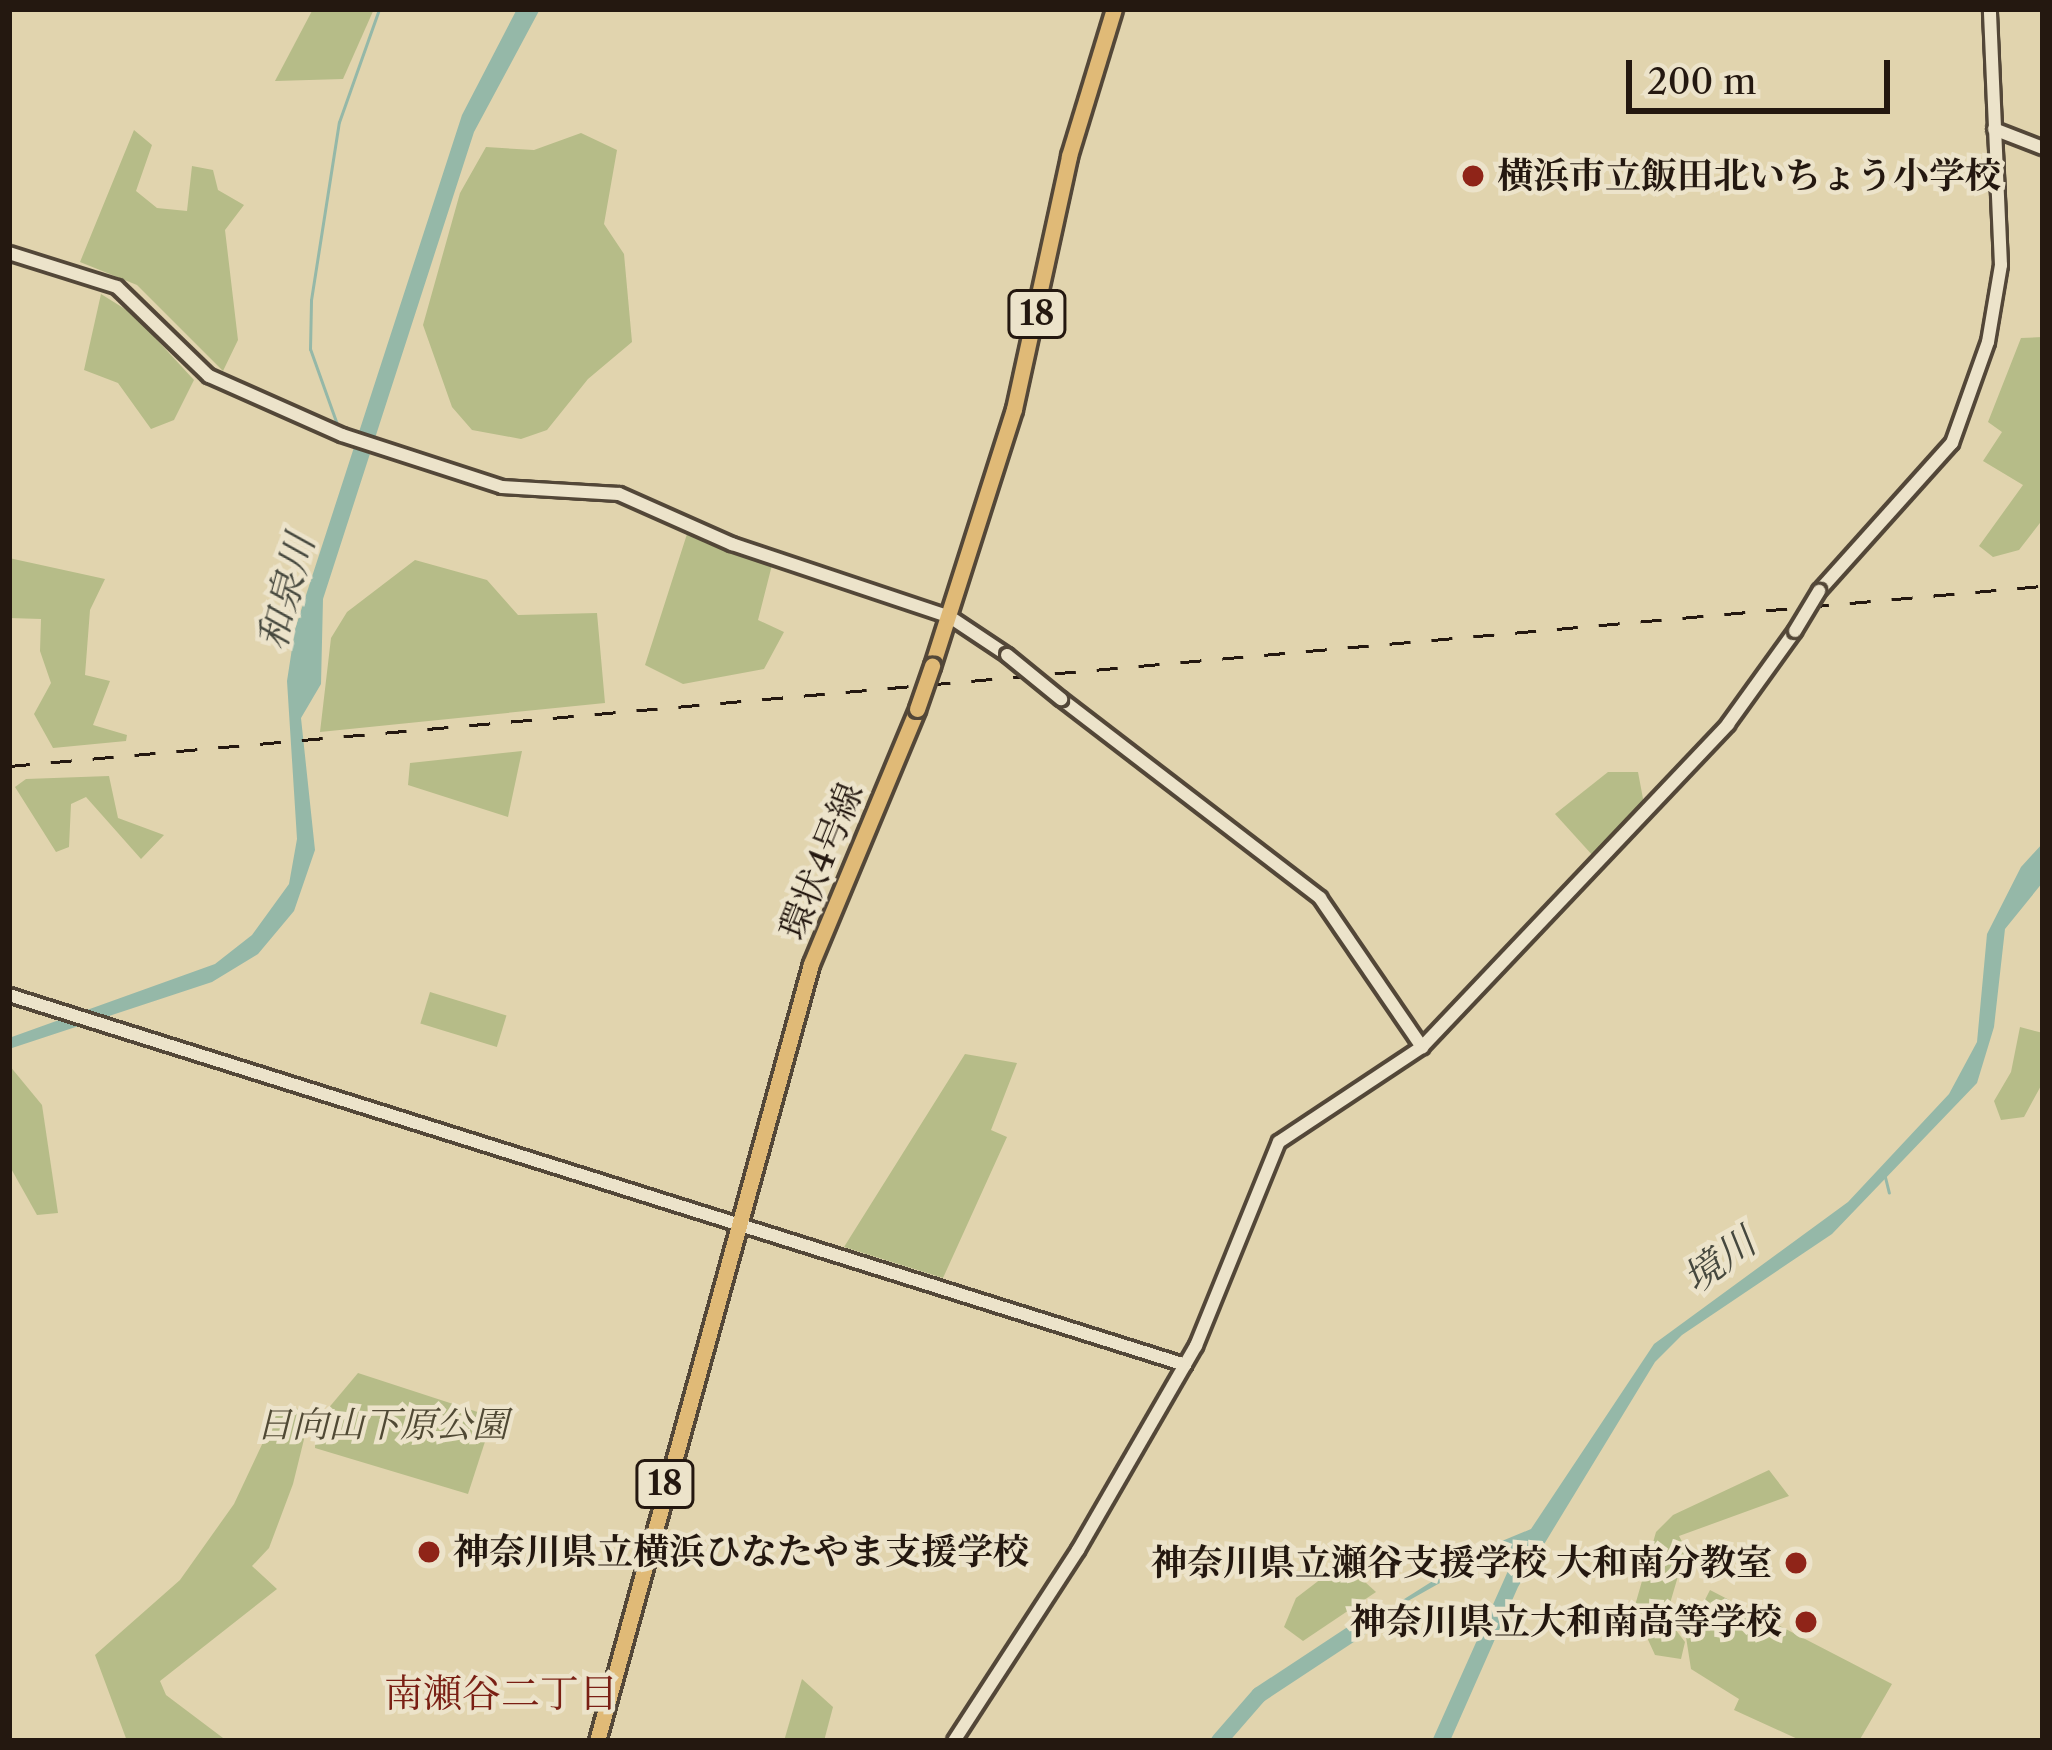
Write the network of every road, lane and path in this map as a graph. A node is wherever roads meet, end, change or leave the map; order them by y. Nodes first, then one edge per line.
1 (1114, 9) edge
2 (1990, 9) edge
3 (1994, 129) junction
4 (2043, 148) edge
5 (9, 253) edge
6 (950, 616) junction
7 (9, 995) edge
8 (1422, 1047) junction
9 (733, 1228) junction
10 (1185, 1365) junction
11 (597, 1741) edge
12 (954, 1741) edge

1 - 6 main road, 環状4号線 / 18
2 - 3 street
3 - 4 street
3 - 8 street, bridge
5 - 6 street
6 - 8 street, bridge
6 - 9 main road, 環状4号線 / 18, bridge
7 - 9 street
8 - 10 street
9 - 10 street
9 - 11 main road, 環状4号線 / 18
10 - 12 street

